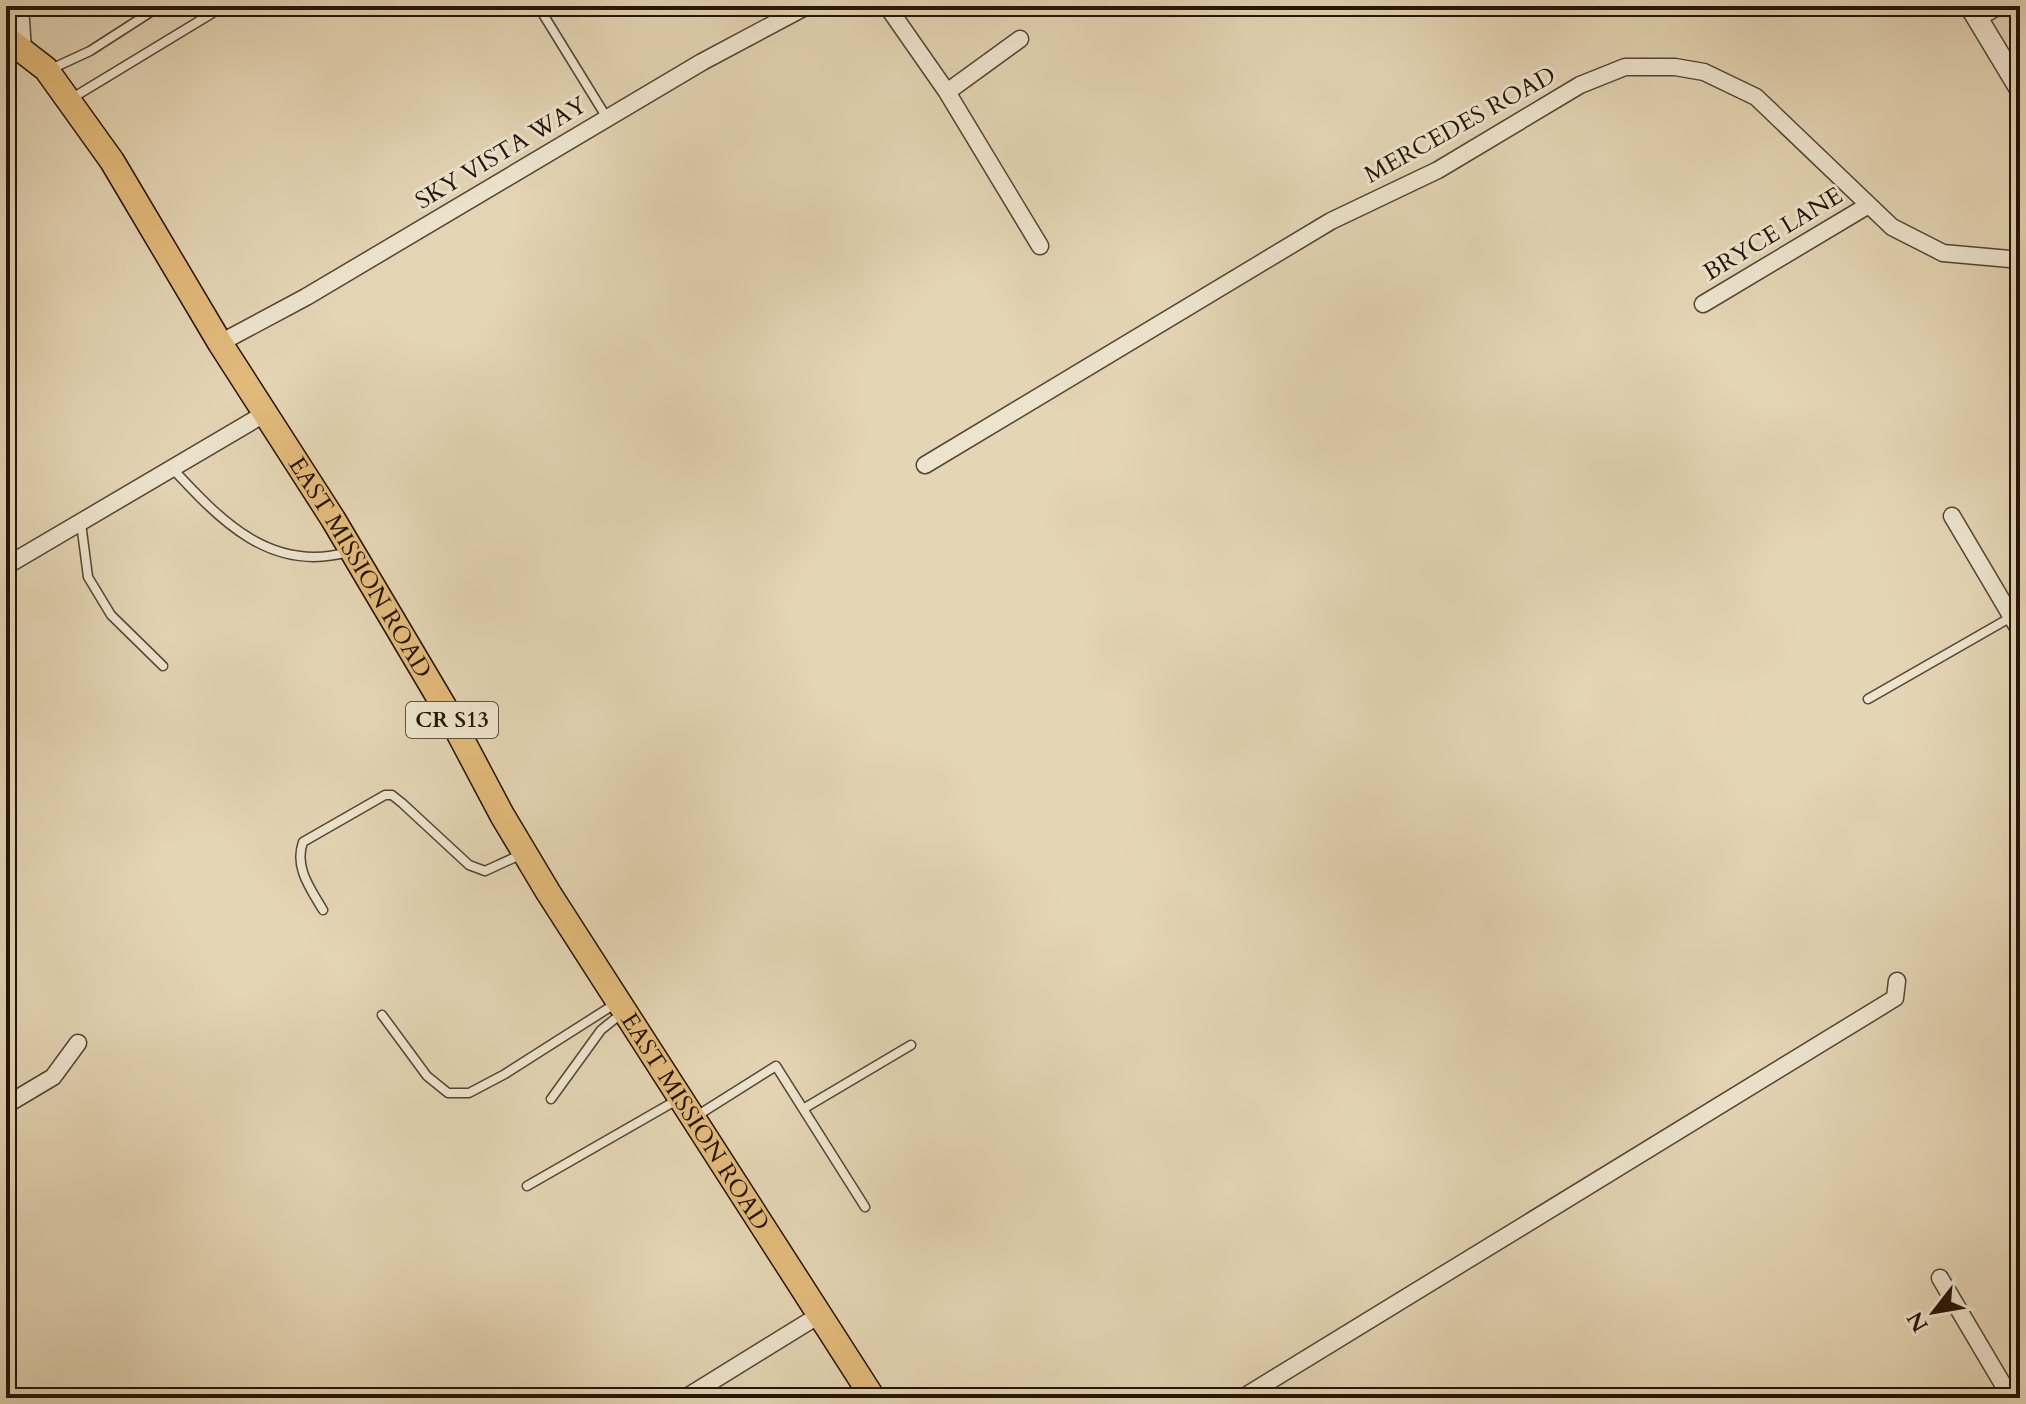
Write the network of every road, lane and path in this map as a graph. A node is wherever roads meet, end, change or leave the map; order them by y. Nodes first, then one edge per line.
1 (18, 6) edge
2 (160, 6) edge
3 (224, 6) edge
4 (538, 6) edge
5 (807, 6) edge
6 (887, 6) edge
7 (1999, 6) edge
8 (1973, 13) edge
9 (1020, 39) dead end
10 (14, 44) edge
11 (47, 71) junction
12 (2020, 89) edge
13 (947, 92) junction
14 (69, 100) junction
15 (607, 118) junction
16 (1867, 206) junction
17 (1040, 246) dead end
18 (2020, 256) edge
19 (1703, 304) dead end
20 (220, 343) junction
21 (266, 413) junction
22 (925, 465) dead end
23 (172, 468) junction
24 (1952, 516) dead end
25 (81, 522) junction
26 (352, 551) junction
27 (6, 566) edge
28 (2017, 620) edge
29 (163, 666) dead end
30 (1868, 699) dead end
31 (525, 853) junction
32 (323, 910) dead end
33 (1897, 981) dead end
34 (622, 1006) junction
35 (382, 1015) dead end
36 (78, 1043) dead end
37 (911, 1045) dead end
38 (551, 1099) dead end
39 (6, 1105) edge
40 (687, 1107) junction
41 (803, 1109) junction
42 (527, 1186) dead end
43 (865, 1207) dead end
44 (1940, 1278) dead end
45 (821, 1314) junction
46 (2004, 1396) edge
47 (685, 1398) edge
48 (873, 1398) edge
49 (1242, 1398) edge

1 - 10 street
2 - 11 lane
3 - 14 lane
4 - 15 lane
5 - 15 street, SKY VISTA WAY
6 - 13 street
7 - 8 street
8 - 12 street
9 - 13 street
10 - 11 main road, EAST MISSION ROAD / CR S13
11 - 14 main road, EAST MISSION ROAD / CR S13
13 - 17 street
14 - 20 main road, EAST MISSION ROAD / CR S13
15 - 20 street, SKY VISTA WAY
16 - 18 street, MERCEDES ROAD
16 - 19 street, BRYCE LANE
16 - 22 street, MERCEDES ROAD
20 - 21 main road, EAST MISSION ROAD / CR S13
21 - 23 street
21 - 26 main road, EAST MISSION ROAD / CR S13
23 - 25 street
23 - 26 lane
24 - 28 street
25 - 27 street
25 - 29 lane
26 - 31 main road, EAST MISSION ROAD / CR S13
28 - 30 lane
31 - 32 lane
31 - 34 main road, EAST MISSION ROAD / CR S13
33 - 49 street
34 - 35 lane
34 - 38 lane
34 - 40 main road, EAST MISSION ROAD / CR S13
36 - 39 street
37 - 41 lane
40 - 41 lane
40 - 42 lane
40 - 45 main road, EAST MISSION ROAD / CR S13
41 - 43 lane
44 - 46 street
45 - 47 street
45 - 48 main road, EAST MISSION ROAD / CR S13

